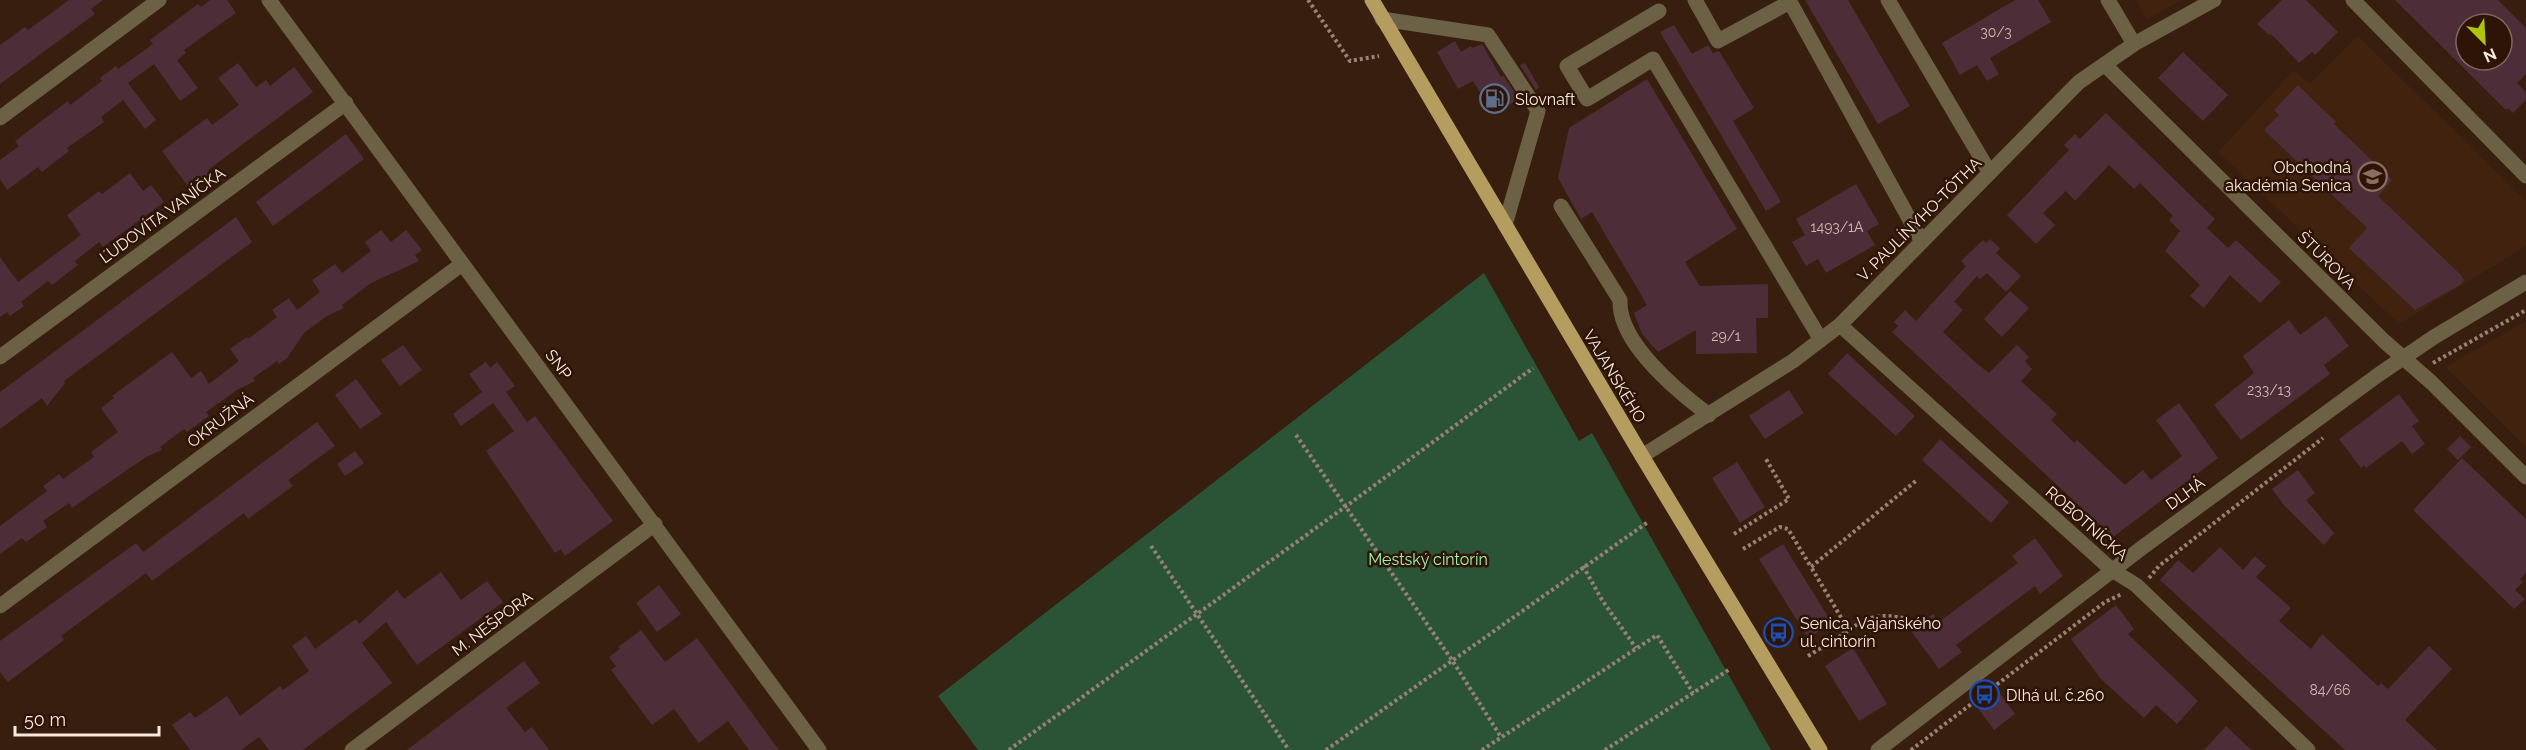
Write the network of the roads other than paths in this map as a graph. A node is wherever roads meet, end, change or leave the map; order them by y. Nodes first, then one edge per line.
1 (159, 0) edge
2 (269, 0) edge
3 (1372, 0) edge
4 (1695, 0) edge
5 (1888, 0) edge
6 (2108, 0) edge
7 (2214, 0) edge
8 (2353, 0) edge
9 (1789, 1) edge
10 (1659, 11) dead end
11 (1382, 19) junction
12 (2134, 44) junction
13 (2105, 65) junction
14 (346, 103) junction
15 (0, 118) edge
16 (1990, 173) junction
17 (2526, 176) edge
18 (1561, 206) dead end
19 (1505, 225) junction
20 (1922, 242) junction
21 (462, 264) junction
22 (2526, 282) edge
23 (1840, 325) junction
24 (1821, 340) junction
25 (0, 357) edge
26 (2402, 358) junction
27 (1708, 415) junction
28 (1642, 456) junction
29 (2526, 477) edge
30 (655, 524) junction
31 (2112, 570) junction
32 (0, 606) edge
33 (351, 750) edge
34 (819, 750) edge
35 (1820, 750) edge
36 (1878, 750) edge
37 (2308, 750) edge

1 - 15 street
2 - 14 street, SNP
3 - 11 main road, VAJANSKÉHO
4 - 9 street
5 - 16 street
6 - 12 street
7 - 12 street, V. PAULÍNYHO-TÓTHA
8 - 17 street
9 - 20 street
10 - 24 street
11 - 19 main road, VAJANSKÉHO
11 - 19 street
12 - 13 street, V. PAULÍNYHO-TÓTHA
13 - 16 street, V. PAULÍNYHO-TÓTHA
13 - 26 street, ŠTÚROVA
14 - 21 street, SNP
14 - 25 street, ĽUDOVÍTA VANÍČKA
16 - 20 street, V. PAULÍNYHO-TÓTHA
18 - 27 street
19 - 28 main road, VAJANSKÉHO
20 - 23 street, V. PAULÍNYHO-TÓTHA
21 - 30 street, SNP
21 - 32 street, OKRUŽNÁ
22 - 26 street, DLHÁ
23 - 24 street, V. PAULÍNYHO-TÓTHA
23 - 31 street, ROBOTNÍCKA
24 - 27 street, V. PAULÍNYHO-TÓTHA
26 - 29 street, ŠTÚROVA
26 - 31 street, DLHÁ
27 - 28 street, V. PAULÍNYHO-TÓTHA
28 - 35 main road, VAJANSKÉHO
30 - 33 street, M. NEŠPORA
30 - 34 street, SNP
31 - 36 street, DLHÁ
31 - 37 street, ROBOTNÍCKA

